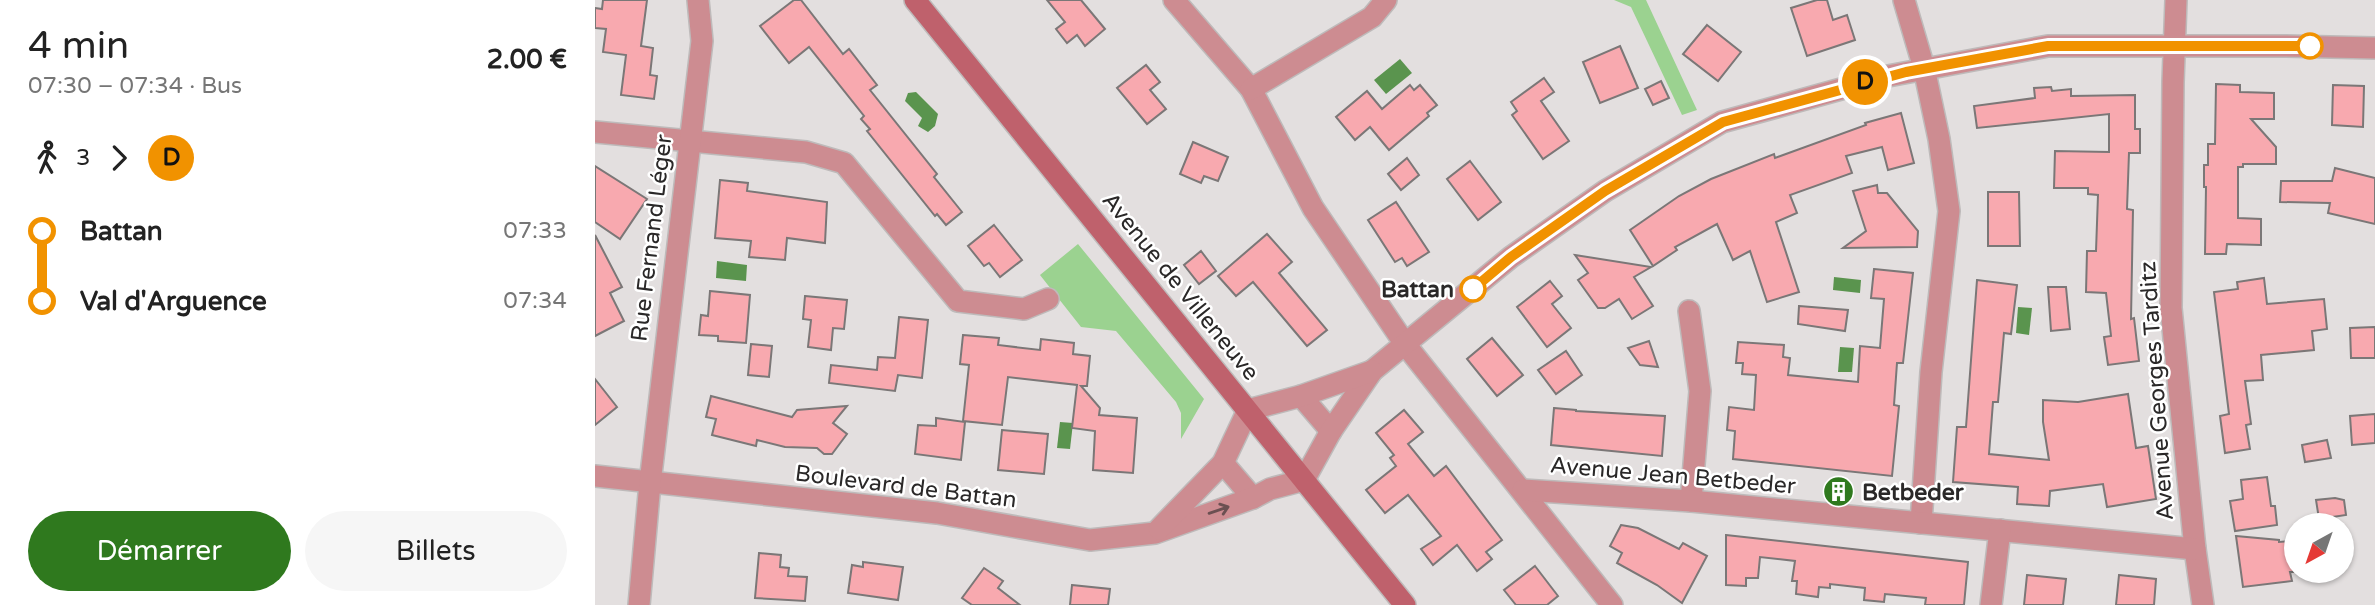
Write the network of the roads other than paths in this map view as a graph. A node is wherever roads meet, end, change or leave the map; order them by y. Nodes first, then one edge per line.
1 (698, 0) edge
2 (915, 0) edge
3 (1174, 0) edge
4 (1386, 0) edge
5 (1905, 0) edge
6 (2176, 0) edge
7 (2173, 46) junction
8 (2375, 48) edge
9 (1924, 68) junction
10 (1251, 89) junction
11 (595, 132) edge
12 (689, 142) junction
13 (1048, 299) dead end
14 (1689, 311) dead end
15 (1405, 344) junction
16 (1373, 371) junction
17 (1301, 396) junction
18 (1248, 411) junction
19 (1331, 431) junction
20 (1223, 463) junction
21 (595, 477) edge
22 (1304, 480) junction
23 (650, 483) junction
24 (1523, 490) junction
25 (1253, 498) junction
26 (1691, 501) junction
27 (1921, 523) junction
28 (2000, 530) junction
29 (1155, 533) junction
30 (2195, 549) junction
31 (639, 605) edge
32 (1405, 605) edge
33 (1612, 605) edge
34 (1991, 605) edge
35 (2203, 605) edge

1 - 12 street, Rue Fernand Léger
2 - 18 main road, Avenue de Villeneuve
3 - 10 street
4 - 10 street
5 - 9 street
6 - 7 street, Avenue Georges Tarditz
7 - 8 street
7 - 9 street
7 - 30 street, Avenue Georges Tarditz
9 - 15 street
9 - 27 street
10 - 15 street
11 - 12 street
12 - 13 street
12 - 23 street, Rue Fernand Léger
14 - 26 street
15 - 16 street
15 - 24 street
16 - 17 street
16 - 19 street
17 - 18 street
17 - 19 street
18 - 20 street
18 - 22 main road, Avenue de Villeneuve
19 - 22 street
20 - 25 street
20 - 29 street
21 - 23 street, Boulevard de Battan
22 - 25 street, Boulevard de Battan
22 - 32 main road, Avenue de Villeneuve
23 - 29 street, Boulevard de Battan
23 - 31 street, Rue Fernand Léger
24 - 26 street, Avenue Jean Betbeder
24 - 33 street
29 -> 25 street, Boulevard de Battan
26 - 27 street, Avenue Jean Betbeder
27 - 28 street, Avenue Jean Betbeder
28 - 30 street, Avenue Jean Betbeder
28 - 34 street
30 - 35 street, Avenue Georges Tarditz

